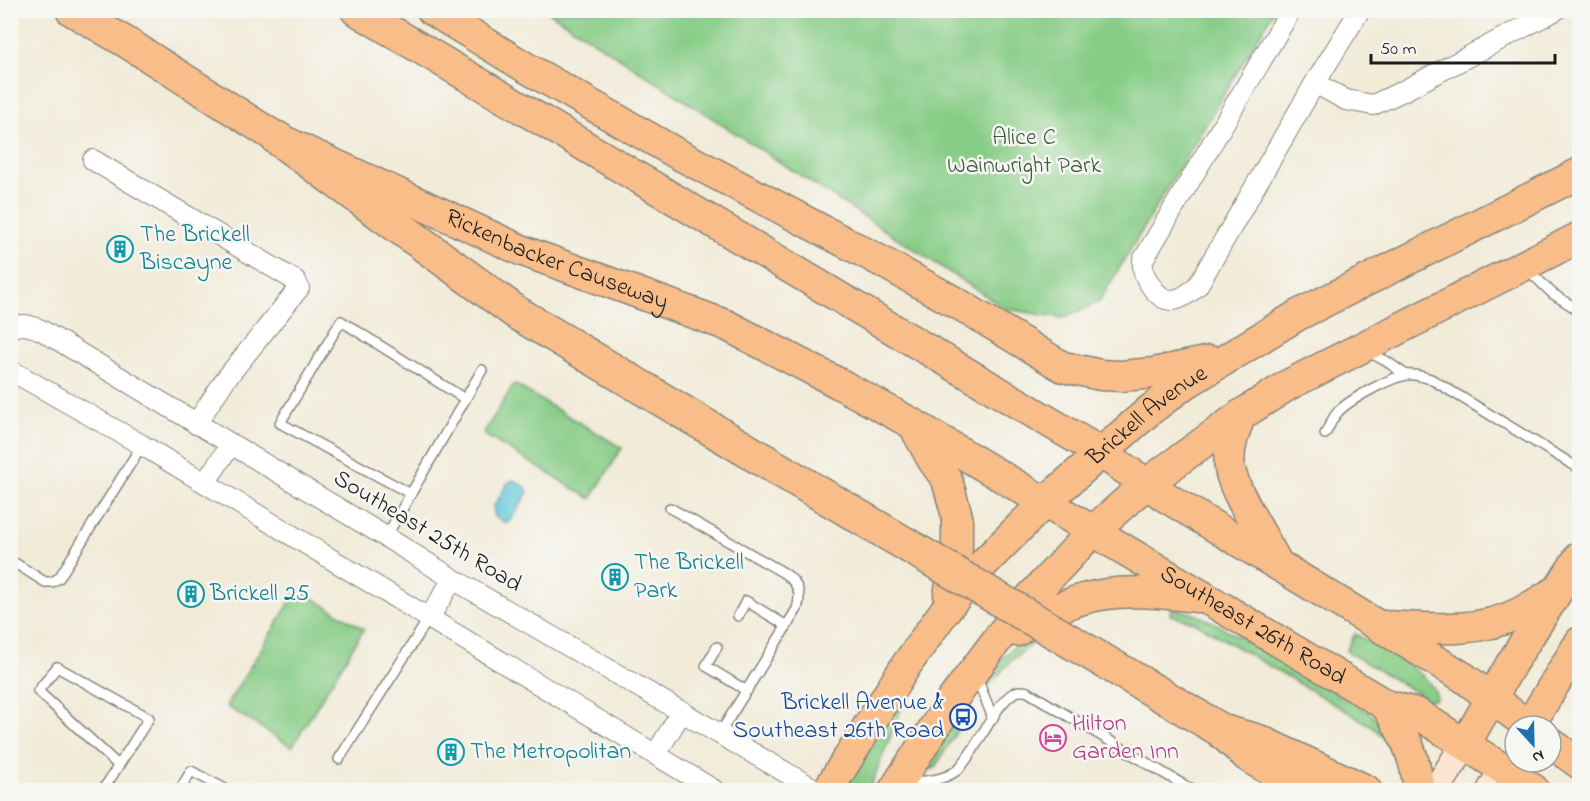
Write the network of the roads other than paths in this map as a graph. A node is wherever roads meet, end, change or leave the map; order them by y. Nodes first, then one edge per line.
1 (71, 10) edge
2 (356, 10) edge
3 (432, 10) edge
4 (1291, 10) edge
5 (1360, 10) edge
6 (1556, 10) edge
7 (1315, 83) junction
8 (277, 138) junction
9 (93, 160) dead end
10 (1580, 173) edge
11 (1580, 237) edge
12 (1523, 265) junction
13 (1580, 311) edge
14 (10, 328) edge
15 (1357, 349) junction
16 (1228, 358) junction
17 (10, 370) edge
18 (482, 370) dead end
19 (1406, 375) junction
20 (465, 399) junction
21 (1241, 415) junction
22 (196, 424) junction
23 (914, 424) junction
24 (1325, 434) dead end
25 (231, 444) junction
26 (142, 445) junction
27 (1100, 452) junction
28 (1580, 469) edge
29 (205, 483) junction
30 (1146, 484) junction
31 (411, 494) junction
32 (1045, 502) junction
33 (670, 508) dead end
34 (1094, 530) junction
35 (386, 537) junction
36 (1580, 556) edge
37 (10, 560) edge
38 (1278, 564) junction
39 (453, 579) junction
40 (1559, 589) junction
41 (1209, 599) junction
42 (946, 609) junction
43 (738, 616) dead end
44 (429, 618) junction
45 (787, 626) junction
46 (1381, 626) junction
47 (1580, 642) edge
48 (717, 647) dead end
49 (981, 659) junction
50 (747, 691) junction
51 (1492, 698) junction
52 (1386, 705) junction
53 (682, 711) junction
54 (1513, 714) edge
55 (1536, 714) edge
56 (993, 718) junction
57 (1219, 729) junction
58 (720, 734) junction
59 (1465, 744) junction
60 (1563, 751) edge
61 (656, 754) junction
62 (339, 759) dead end
63 (1580, 764) edge
64 (118, 765) junction
65 (1503, 770) edge
66 (1509, 774) edge
67 (896, 788) edge
68 (103, 790) edge
69 (180, 790) edge
70 (227, 790) edge
71 (714, 790) edge
72 (816, 790) edge
73 (828, 790) edge
74 (1192, 790) edge
75 (1306, 790) edge
76 (1366, 790) edge
77 (1419, 790) edge
78 (1436, 790) edge
79 (1533, 790) edge

1 - 8 main road, Rickenbacker Causeway
2 - 27 main road
3 - 16 main road
4 - 7 street
5 - 7 street
6 - 7 street
8 - 23 main road, Rickenbacker Causeway
8 - 57 highway, bridge
9 - 22 street
10 - 16 main road, Brickell Avenue
11 - 12 main road
12 - 13 lane
12 - 15 main road
14 - 22 street, Southeast 25th Road
15 - 19 lane
15 - 21 main road
16 - 27 main road, Brickell Avenue
17 - 26 street
18 - 20 lane
19 - 24 lane
19 - 28 lane
20 - 31 lane
20 - 31 lane
21 - 30 main road
21 - 38 main road
22 - 25 street, Southeast 25th Road
23 - 32 main road, Rickenbacker Causeway
23 - 42 main road
25 - 29 street
25 - 35 street, Southeast 25th Road
26 - 29 street
26 - 37 lane
27 - 30 main road
27 - 32 main road, Brickell Avenue
29 - 44 street
30 - 34 main road
30 - 38 main road
31 - 35 lane
32 - 34 main road, Southeast 26th Road
32 - 42 main road, Brickell Avenue
33 - 45 lane
34 - 41 main road, Southeast 26th Road
34 - 49 main road
35 - 39 street, Southeast 25th Road
36 - 40 main road
38 - 46 main road
39 - 44 street
39 - 53 street, Southeast 25th Road
40 - 46 main road
40 - 51 main road
41 - 49 main road
41 - 52 main road, Southeast 26th Road
42 - 73 main road, Brickell Avenue
43 - 45 lane
44 - 61 street
44 - 62 lane
45 - 50 lane
46 - 51 main road
47 - 55 main road
48 - 50 lane
49 - 56 lane
49 - 67 main road
50 - 58 lane
51 - 54 main road
51 - 59 main road
52 - 59 main road, Southeast 26th Road
52 - 77 main road
53 - 58 street, Southeast 25th Road
53 - 61 street
56 - 67 lane
56 - 74 lane
57 - 75 highway
57 - 76 main road
58 - 72 street, Southeast 25th Road
59 - 65 main road, Southeast 26th Road
59 - 78 main road
60 - 63 main road
61 - 71 street
64 - 64 lane
64 - 68 lane
66 - 79 main road, Southeast 26th Road
69 - 70 lane

